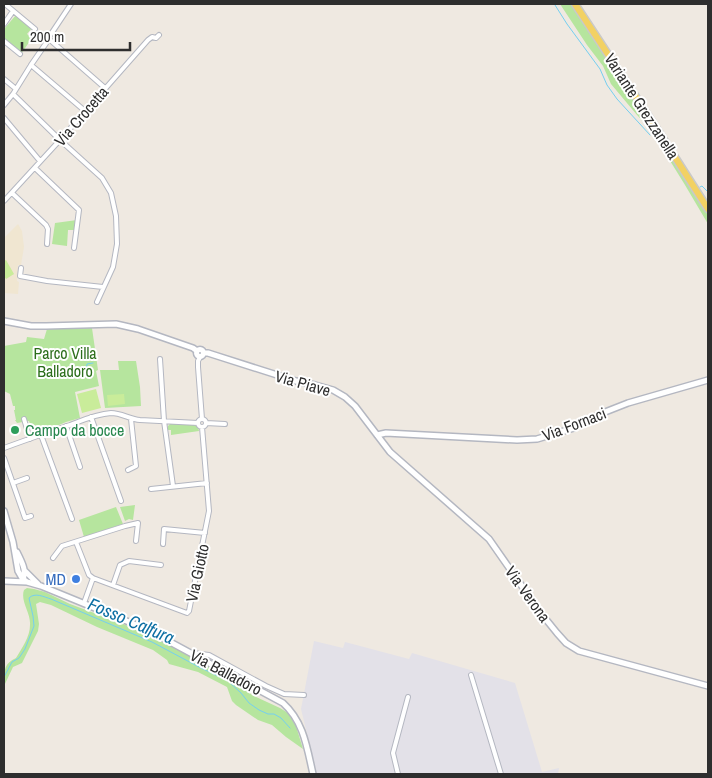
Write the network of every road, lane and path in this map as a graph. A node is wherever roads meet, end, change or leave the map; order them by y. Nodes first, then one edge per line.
1 (5, 4) edge
2 (71, 4) edge
3 (575, 4) edge
4 (13, 11) junction
5 (4, 24) edge
6 (35, 29) dead end
7 (159, 35) dead end
8 (49, 39) junction
9 (4, 41) edge
10 (20, 54) dead end
11 (31, 65) junction
12 (4, 79) edge
13 (105, 88) junction
14 (16, 89) junction
15 (13, 94) junction
16 (4, 105) edge
17 (85, 111) junction
18 (4, 118) edge
19 (60, 140) junction
20 (40, 161) junction
21 (34, 168) junction
22 (12, 193) junction
23 (4, 201) edge
24 (708, 209) edge
25 (47, 244) dead end
26 (74, 248) dead end
27 (21, 268) dead end
28 (103, 287) junction
29 (97, 302) dead end
30 (4, 321) edge
31 (202, 355) junction
32 (160, 359) dead end
33 (708, 380) edge
34 (91, 417) junction
35 (24, 420) dead end
36 (131, 420) junction
37 (164, 421) junction
38 (200, 421) junction
39 (206, 423) junction
40 (225, 424) dead end
41 (66, 426) junction
42 (202, 427) junction
43 (41, 435) junction
44 (376, 435) junction
45 (30, 439) junction
46 (382, 443) joint
47 (4, 448) edge
48 (4, 458) edge
49 (80, 467) dead end
50 (128, 470) dead end
51 (27, 478) dead end
52 (207, 483) junction
53 (13, 484) junction
54 (173, 486) junction
55 (151, 489) dead end
56 (121, 500) dead end
57 (4, 511) edge
58 (31, 516) dead end
59 (72, 520) dead end
60 (205, 533) junction
61 (136, 541) dead end
62 (13, 542) junction
63 (76, 542) junction
64 (163, 544) dead end
65 (53, 558) dead end
66 (161, 565) dead end
67 (17, 568) junction
68 (25, 571) junction
69 (93, 578) junction
70 (4, 581) edge
71 (24, 581) junction
72 (113, 585) junction
73 (41, 586) junction
74 (84, 603) junction
75 (191, 653) junction
76 (471, 675) dead end
77 (708, 686) edge
78 (304, 695) dead end
79 (408, 697) dead end
80 (313, 774) edge
81 (398, 774) edge
82 (501, 774) edge

1 - 4 street
2 - 8 street
3 - 24 main road, Variante Grezzanella
4 - 5 street
4 - 6 street
7 - 13 street, Via Crocetta
8 - 11 street
8 - 13 street
9 - 10 street
11 - 14 street
11 - 17 street
12 - 14 street
13 - 17 street, Via Crocetta
14 - 15 street
15 - 16 street
15 - 19 street
17 - 19 street, Via Crocetta
18 - 20 street
19 - 20 street, Via Crocetta
19 - 28 street
20 - 21 street, Via Crocetta
21 - 22 street, Via Crocetta
21 - 26 street
22 - 23 street, Via Crocetta
22 - 25 street
27 - 28 street
28 - 29 street
30 - 31 street, Via Piave
31 - 38 street
31 - 44 street, Via Piave
32 - 37 street
33 - 44 street, Via Fornaci
34 - 36 street
34 - 41 street
34 - 56 street
35 - 45 street
36 - 37 street
36 - 50 street
37 - 38 street
37 - 54 street
38 - 39 street
38 - 42 street
39 - 40 street
39 - 42 street
41 - 43 street
41 - 49 street
42 - 52 street, Via Giotto
43 - 45 street
43 - 59 street
44 - 46 street, Via Piave
45 - 47 street
46 - 77 street, Via Verona
48 - 53 street
51 - 53 street
52 - 54 street
52 - 60 street, Via Giotto
53 - 58 street
54 - 55 street
57 - 62 street, Via Balladoro
60 - 64 street
60 - 72 street, Via Giotto
61 - 63 street
62 - 67 street, Via Balladoro
62 - 68 street, Via Balladoro
63 - 65 street
63 - 69 street
66 - 72 street
67 - 70 street
67 - 71 street, Via Balladoro
68 - 71 street
68 - 73 street, Via Balladoro
69 - 72 street
69 - 74 street
70 - 71 street
71 - 73 street, Via Balladoro
73 - 74 street, Via Balladoro
74 - 75 street, Via Balladoro
75 - 78 street
75 - 80 street, Via Balladoro
76 - 82 street
79 - 81 street

